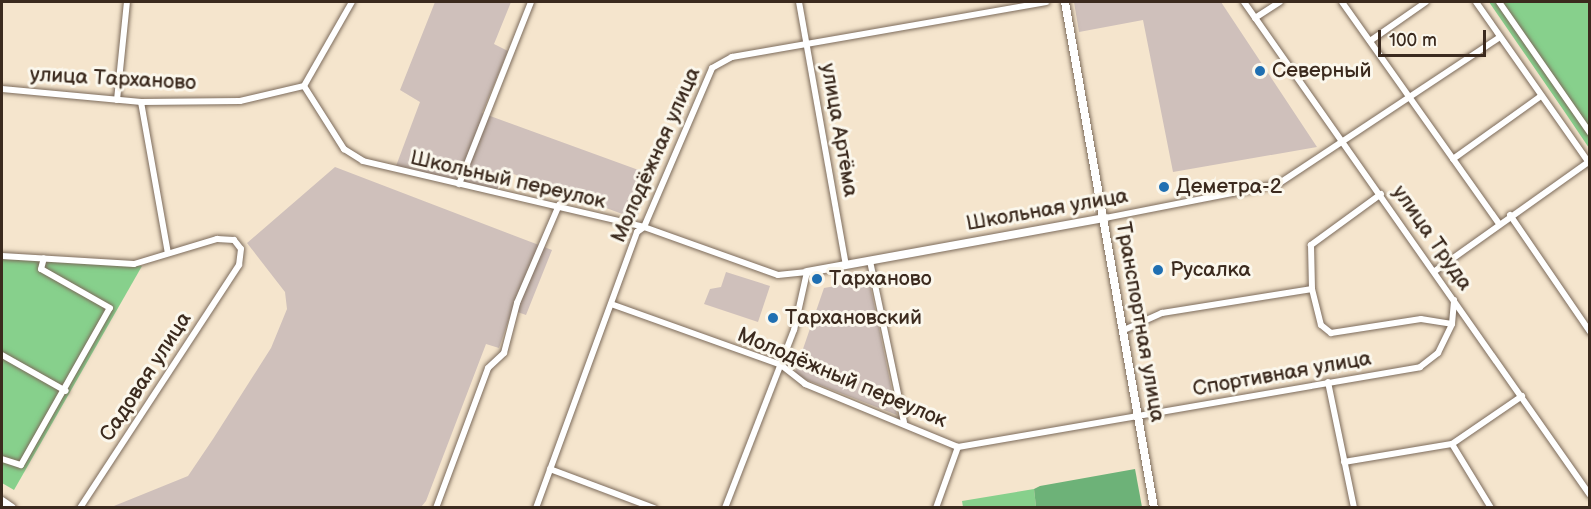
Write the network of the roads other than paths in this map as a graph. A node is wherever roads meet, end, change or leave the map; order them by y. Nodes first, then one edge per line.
1 (127, 2) edge
2 (352, 2) edge
3 (531, 2) edge
4 (799, 2) edge
5 (1046, 2) edge
6 (1065, 2) edge
7 (1244, 2) edge
8 (1280, 2) edge
9 (1342, 2) edge
10 (1426, 2) edge
11 (1476, 2) edge
12 (1499, 2) edge
13 (1256, 18) junction
14 (1500, 37) junction
15 (1370, 41) junction
16 (807, 45) junction
17 (304, 87) junction
18 (2, 89) edge
19 (1541, 96) junction
20 (1412, 99) junction
21 (117, 100) junction
22 (141, 102) junction
23 (1590, 133) edge
24 (1344, 142) junction
25 (1454, 159) junction
26 (1589, 163) edge
27 (459, 184) junction
28 (1381, 194) junction
29 (559, 206) junction
30 (1510, 215) junction
31 (1105, 218) junction
32 (1499, 224) junction
33 (645, 227) junction
34 (168, 254) junction
35 (2, 256) edge
36 (44, 258) junction
37 (870, 261) junction
38 (846, 265) junction
39 (807, 272) junction
40 (1435, 272) junction
41 (1312, 289) junction
42 (1454, 299) junction
43 (611, 304) junction
44 (1452, 324) junction
45 (1124, 330) junction
46 (1590, 332) edge
47 (2, 355) edge
48 (781, 365) junction
49 (1328, 382) junction
50 (66, 391) junction
51 (1522, 396) junction
52 (1138, 417) junction
53 (904, 422) junction
54 (1452, 444) junction
55 (958, 447) junction
56 (2, 459) edge
57 (1344, 462) junction
58 (550, 469) junction
59 (1590, 495) edge
60 (2, 501) edge
61 (12, 507) edge
62 (81, 507) edge
63 (436, 507) edge
64 (536, 507) edge
65 (654, 507) edge
66 (725, 507) edge
67 (936, 507) edge
68 (1154, 507) edge
69 (1354, 507) edge
70 (1491, 507) edge

1 - 21 street
2 - 17 street
3 - 27 street
4 - 16 street, улица Артёма
5 - 16 street, Молодёжная улица
6 - 31 street, Транспортная улица
7 - 13 street, улица Труда
8 - 13 street
9 - 15 street
10 - 15 street
11 - 14 street
12 - 23 street
13 - 24 street, улица Труда
14 - 19 street
14 - 20 street, Школьная улица
15 - 20 street
16 - 33 street, Молодёжная улица
16 - 38 street, улица Артёма
17 - 22 street, улица Тарханово
17 - 27 street, Школьный переулок
18 - 21 street, улица Тарханово
19 - 25 street
19 - 26 street
20 - 24 street, Школьная улица
20 - 25 street
21 - 22 street, улица Тарханово
22 - 34 street
24 - 28 street, улица Труда
24 - 31 street, Школьная улица
25 - 32 street
26 - 30 street
27 - 29 street, Школьный переулок
28 - 40 street, улица Труда
28 - 41 street
29 - 33 street, Школьный переулок
29 - 63 street
30 - 32 street
30 - 46 street
31 - 37 street, Школьная улица
31 - 45 street, Транспортная улица
32 - 40 street
33 - 39 street, Школьный переулок
33 - 43 street, Молодёжная улица
34 - 36 street
34 - 62 street, Садовая улица
35 - 36 street
36 - 50 street
37 - 38 street, Школьная улица
37 - 53 street
38 - 39 street, Школьная улица
39 - 48 street
40 - 42 street, улица Труда
41 - 44 street
41 - 45 street
42 - 44 street, Спортивная улица
42 - 51 street, улица Труда
43 - 48 street, Молодёжный переулок
43 - 58 street, Молодёжная улица
44 - 49 street, Спортивная улица
45 - 52 street, Транспортная улица
47 - 50 street
48 - 53 street, Молодёжный переулок
48 - 66 street
49 - 52 street, Спортивная улица
49 - 57 street
50 - 56 street
51 - 54 street
51 - 59 street, улица Труда
52 - 55 street, Спортивная улица
52 - 68 street, Транспортная улица
53 - 55 street, Молодёжный переулок
54 - 57 street
54 - 70 street
55 - 67 street
57 - 69 street
58 - 64 street, Молодёжная улица
58 - 65 street
60 - 61 street

